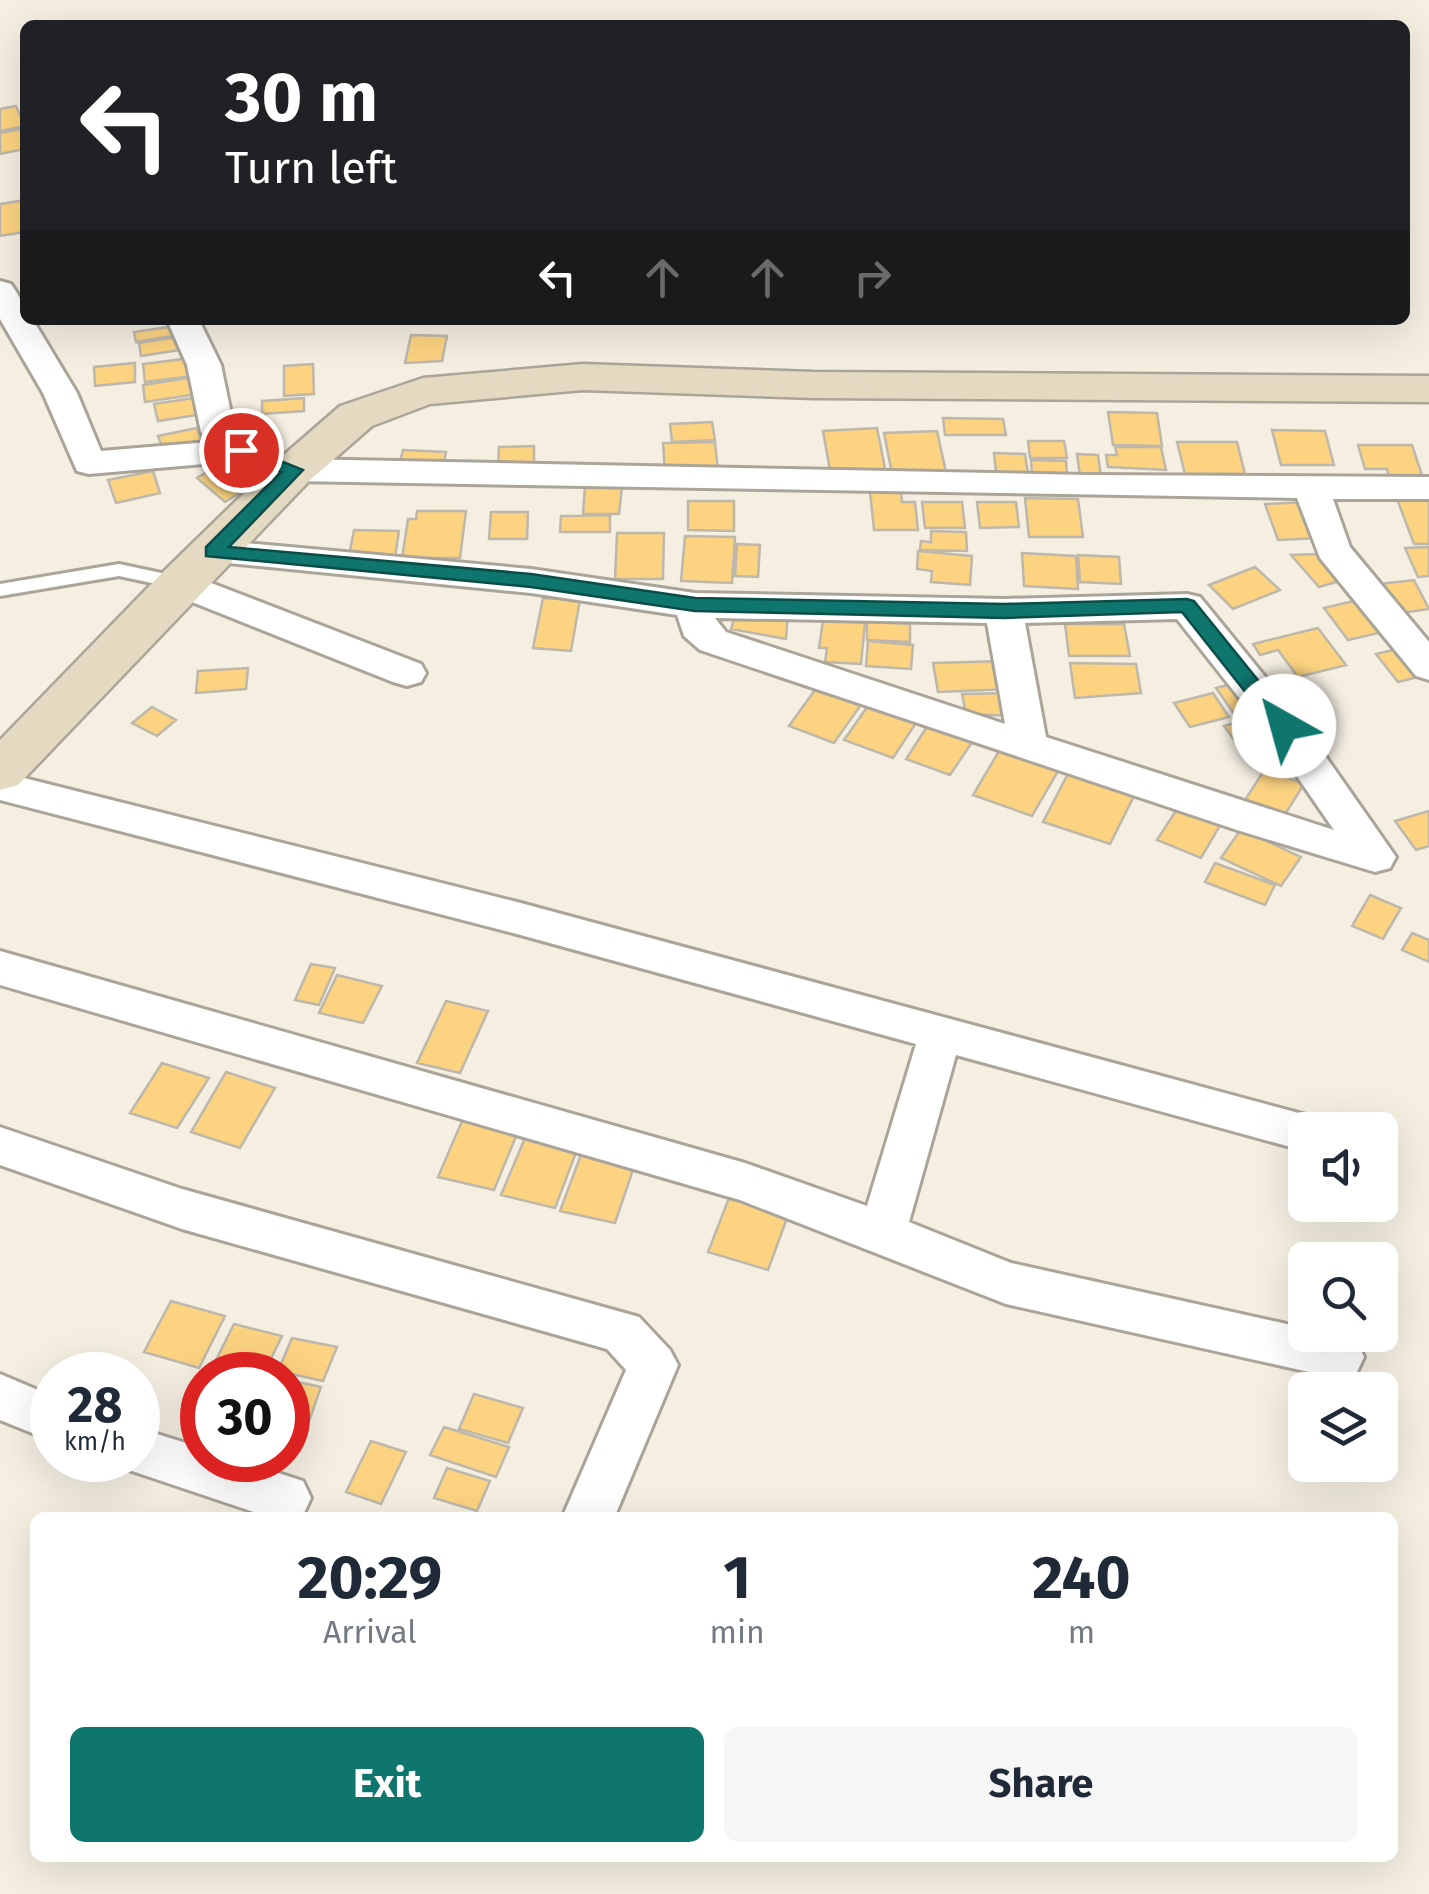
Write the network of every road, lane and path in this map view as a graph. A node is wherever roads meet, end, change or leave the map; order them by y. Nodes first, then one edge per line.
1 (0, 292) edge
2 (185, 325) edge
3 (1429, 389) edge
4 (241, 450) junction
5 (294, 470) junction
6 (1311, 488) junction
7 (1429, 488) edge
8 (212, 552) junction
9 (180, 583) junction
10 (0, 590) edge
11 (695, 605) junction
12 (1004, 611) junction
13 (1429, 667) edge
14 (407, 673) dead end
15 (1028, 744) junction
16 (0, 772) edge
17 (0, 786) edge
18 (0, 968) edge
19 (940, 1035) junction
20 (1288, 1127) edge
21 (0, 1146) edge
22 (884, 1232) junction
23 (1340, 1358) dead end
24 (0, 1396) edge
25 (30, 1409) edge
26 (160, 1458) edge
27 (285, 1498) dead end
28 (591, 1512) edge

1 - 4 street
2 - 4 street
3 - 5 street
4 - 5 street
5 - 6 street
5 - 8 street
6 - 7 street
6 - 13 street
8 - 9 street
8 - 11 street
9 - 10 lane
9 - 14 street
9 - 16 street
11 - 12 street
11 - 15 street
12 - 15 street
12 - 15 street
17 - 19 street
18 - 22 street
19 - 20 street
19 - 22 street
21 - 28 street
22 - 23 street
24 - 25 street
26 - 27 street

